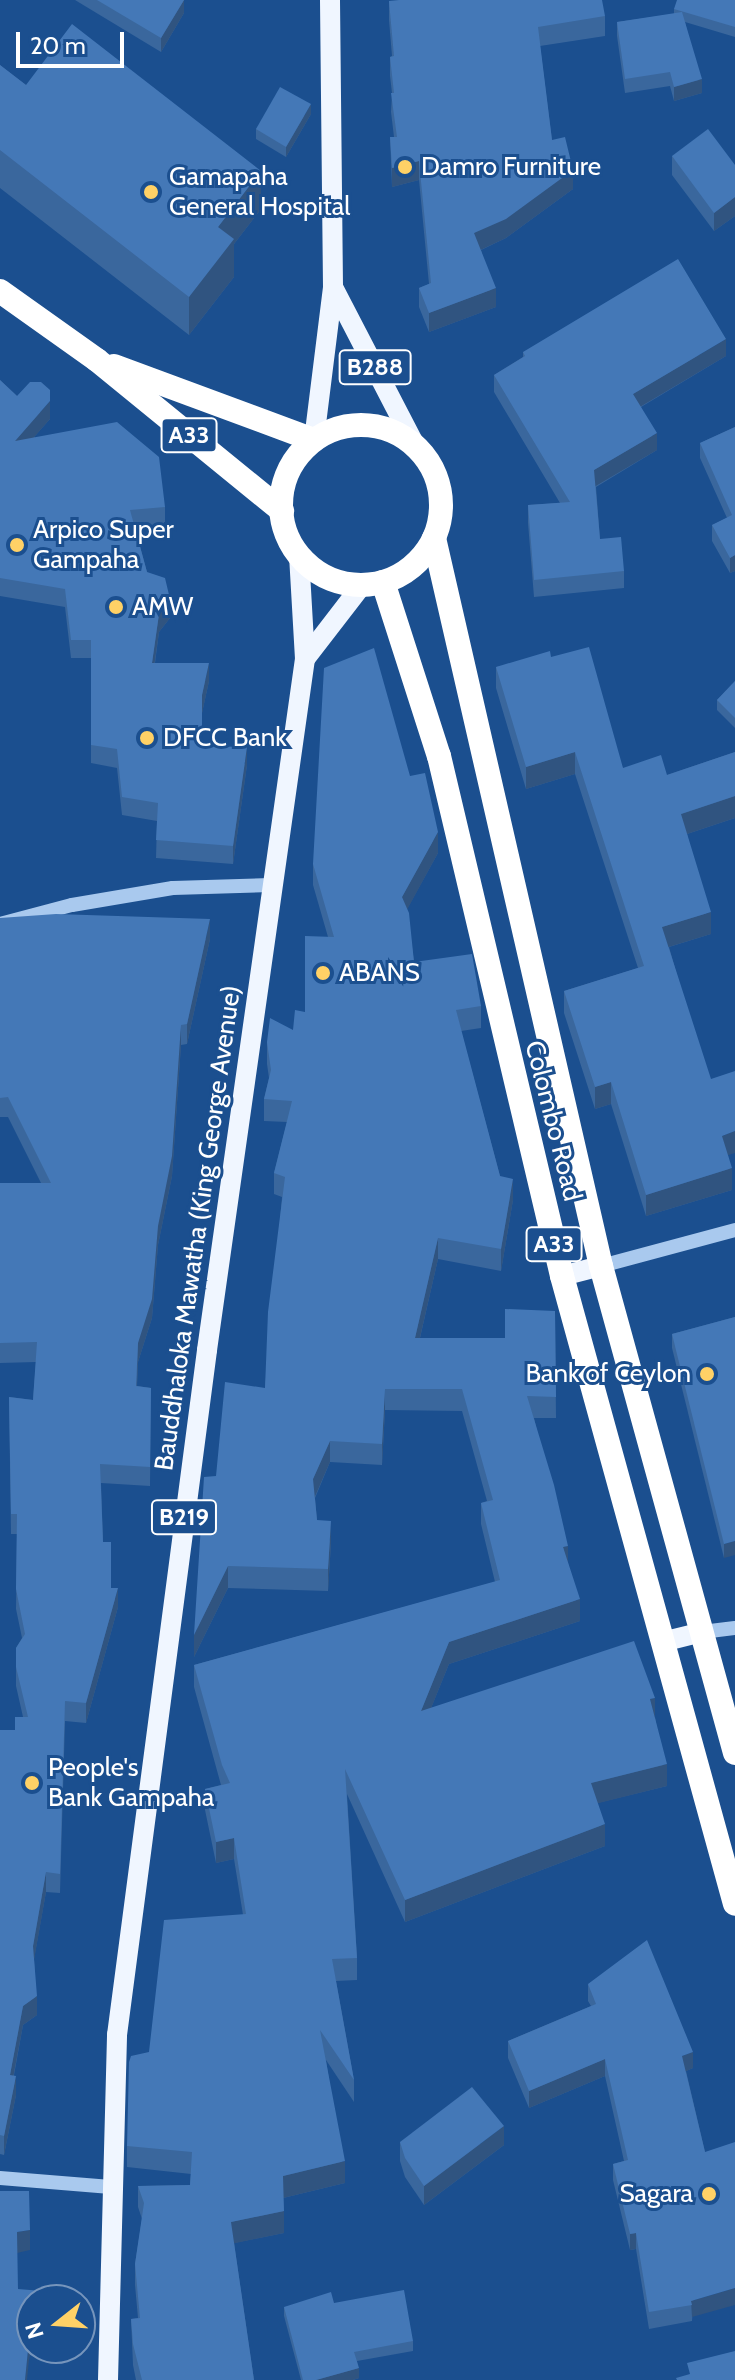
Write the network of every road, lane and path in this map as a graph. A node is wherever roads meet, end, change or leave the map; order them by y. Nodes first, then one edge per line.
1 (330, 0) edge
2 (333, 287) junction
3 (0, 291) edge
4 (97, 360) junction
5 (314, 440) junction
6 (416, 447) junction
7 (282, 511) junction
8 (434, 538) junction
9 (299, 554) junction
10 (373, 583) junction
11 (305, 659) junction
12 (271, 885) junction
13 (0, 924) edge
14 (735, 1230) edge
15 (601, 1266) junction
16 (562, 1276) junction
17 (735, 1628) edge
18 (702, 1632) junction
19 (662, 1642) junction
20 (735, 1753) edge
21 (735, 1904) edge
22 (0, 2178) edge
23 (111, 2187) junction
24 (108, 2380) edge

1 - 2 main road, B288
2 - 5 main road, B288
2 - 6 main road, B288
3 - 4 highway, A33
4 - 5 highway, A33
4 - 7 highway, A33
5 - 6 highway
5 - 7 highway
6 - 8 highway
7 - 9 highway
8 - 10 highway
8 - 15 highway, Colombo Road / A33
9 - 10 highway
9 - 11 main road, Bauddhaloka Mawatha (King George Avenue) / B219
10 - 11 main road, Bauddhaloka Mawatha (King George Avenue) / B219
10 - 16 highway, Colombo Road / A33
11 - 12 main road, Bauddhaloka Mawatha (King George Avenue) / B219
12 - 13 street
12 - 23 main road, Bauddhaloka Mawatha (King George Avenue) / B219
14 - 15 street
15 - 16 main road
15 - 18 highway, Colombo Road / A33
16 - 19 highway, Colombo Road / A33
17 - 18 street
18 - 19 main road
18 - 20 highway, Colombo Road / A33
19 - 21 highway, Colombo Road / A33
22 - 23 street
23 - 24 main road, Bauddhaloka Mawatha (King George Avenue) / B219

